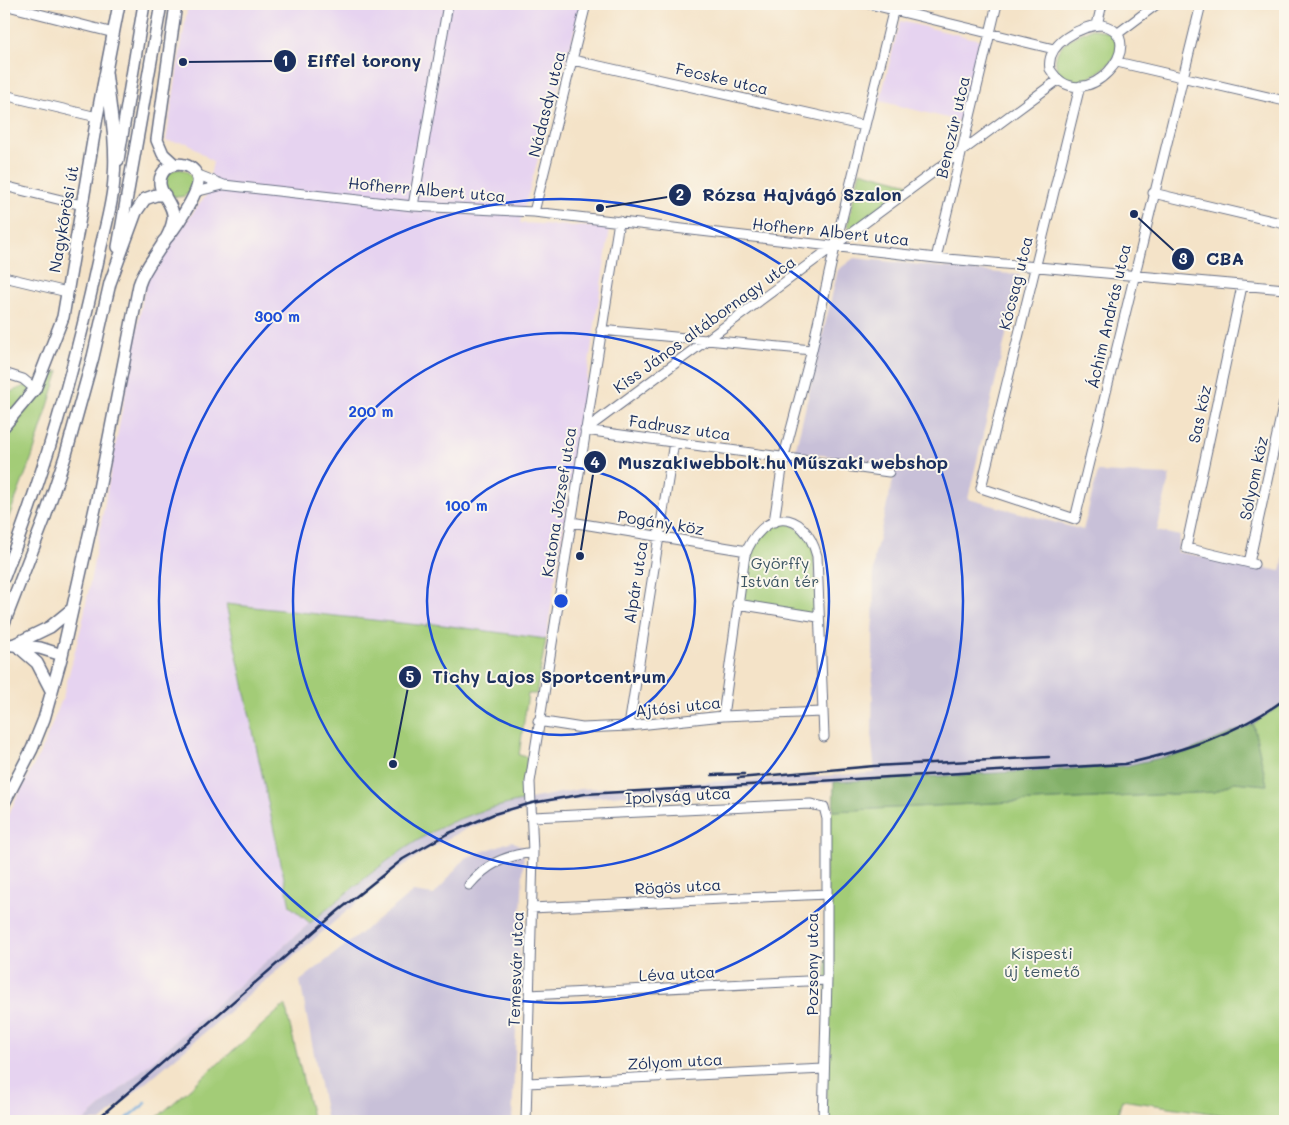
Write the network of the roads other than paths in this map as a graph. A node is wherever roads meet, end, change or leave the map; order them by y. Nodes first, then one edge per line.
1 (120, 4) edge
2 (144, 4) edge
3 (161, 4) edge
4 (176, 4) edge
5 (448, 4) edge
6 (586, 4) edge
7 (869, 4) edge
8 (997, 4) edge
9 (1102, 4) edge
10 (1157, 4) edge
11 (1201, 4) edge
12 (4, 5) edge
13 (894, 7) edge
14 (1097, 25) junction
15 (114, 33) junction
16 (990, 33) junction
17 (1117, 34) junction
18 (1054, 49) junction
19 (573, 60) junction
20 (1117, 62) junction
21 (106, 72) junction
22 (1182, 76) junction
23 (1058, 80) junction
24 (1080, 86) junction
25 (4, 94) edge
26 (1285, 101) edge
27 (97, 117) junction
28 (865, 126) junction
29 (962, 151) junction
30 (174, 164) junction
31 (196, 174) junction
32 (114, 179) junction
33 (224, 185) junction
34 (4, 186) edge
35 (1153, 192) junction
36 (194, 194) junction
37 (165, 196) junction
38 (82, 205) junction
39 (413, 206) junction
40 (534, 212) junction
41 (619, 222) junction
42 (1285, 224) edge
43 (163, 242) junction
44 (835, 247) junction
45 (936, 258) junction
46 (1034, 268) junction
47 (4, 277) edge
48 (1133, 277) junction
49 (110, 283) junction
50 (1242, 286) junction
51 (1285, 289) edge
52 (67, 292) junction
53 (602, 330) junction
54 (708, 340) junction
55 (812, 350) junction
56 (4, 373) edge
57 (34, 388) junction
58 (1285, 398) edge
59 (4, 426) edge
60 (585, 430) junction
61 (674, 442) junction
62 (784, 456) junction
63 (889, 472) dead end
64 (1075, 519) joint
65 (571, 522) junction
66 (774, 522) junction
67 (657, 537) junction
68 (747, 550) junction
69 (1252, 564) joint
70 (4, 577) edge
71 (737, 604) junction
72 (73, 608) junction
73 (818, 617) junction
74 (4, 621) edge
75 (9, 644) edge
76 (62, 655) junction
77 (52, 692) junction
78 (822, 712) junction
79 (723, 716) junction
80 (538, 721) junction
81 (629, 726) junction
82 (824, 737) dead end
83 (4, 803) edge
84 (824, 807) joint
85 (533, 817) junction
86 (533, 852) junction
87 (469, 885) dead end
88 (826, 894) junction
89 (532, 908) junction
90 (827, 980) junction
91 (529, 995) junction
92 (824, 1069) junction
93 (527, 1083) junction
94 (526, 1121) edge
95 (823, 1121) edge

1 - 15 main road, Nagykőrösi út
2 - 32 main road
3 - 49 main road
4 - 30 main road
5 - 39 street
6 - 19 street, Nádasdy utca
7 - 13 street
8 - 16 street, Benczúr utca
9 - 14 street
10 - 17 street
11 - 22 street, Áchim András utca
12 - 15 street
13 - 16 street
13 - 28 street
14 - 17 street
14 - 18 street
15 - 21 main road, Nagykőrösi út
16 - 18 street
16 - 29 street, Benczúr utca
17 - 20 street
18 - 23 street
19 - 28 street, Fecske utca
19 - 40 street, Nádasdy utca
20 - 22 street
20 - 24 street
21 - 27 main road, Nagykőrösi út
21 - 32 main road
22 - 26 street
22 - 35 street, Áchim András utca
23 - 24 street
23 - 29 street, Kiss János altábornagy utca
24 - 46 street, Kócsag utca
25 - 27 street
27 - 38 main road, Nagykőrösi út
28 - 44 street
29 - 44 street, Kiss János altábornagy utca
29 - 45 street, Benczúr utca
30 - 31 main road
30 - 37 main road
31 - 33 street, Hofherr Albert utca
31 - 36 main road
32 - 70 main road
33 - 36 street, Hofherr Albert utca
33 - 39 street, Hofherr Albert utca
34 - 38 street
35 - 42 street
35 - 48 street, Áchim András utca
36 - 37 main road
36 - 43 main road
37 - 43 main road
37 - 49 main road
38 - 52 main road, Nagykőrösi út
39 - 40 street, Hofherr Albert utca
40 - 41 street, Hofherr Albert utca
41 - 44 street, Hofherr Albert utca
41 - 53 street, Katona József utca
43 - 72 main road
44 - 45 street, Hofherr Albert utca
44 - 54 street, Kiss János altábornagy utca
44 - 55 street
45 - 46 street, Hofherr Albert utca
46 - 48 street, Hofherr Albert utca
46 - 64 street, Kócsag utca
47 - 52 street
48 - 50 street, Hofherr Albert utca
48 - 64 street, Áchim András utca
49 - 74 main road
50 - 51 street, Hofherr Albert utca
50 - 69 street, Sas köz
52 - 57 main road, Nagykőrösi út
53 - 54 street
53 - 60 street, Katona József utca
54 - 55 street
54 - 60 street, Kiss János altábornagy utca
55 - 62 street
56 - 57 street
57 - 59 main road, Nagykőrösi út
58 - 69 street, Sólyom köz
60 - 61 street, Fadrusz utca
60 - 65 street, Katona József utca
61 - 62 street, Fadrusz utca
61 - 67 street, Alpár utca
62 - 63 street, Fadrusz utca
62 - 66 street
65 - 67 street, Pogány köz
65 - 80 street, Katona József utca
66 - 68 street
66 - 73 street
67 - 68 street, Pogány köz
67 - 81 street, Alpár utca
68 - 71 street
71 - 73 street
71 - 79 street
72 - 75 main road
72 - 76 main road
73 - 78 street
75 - 76 main road
75 - 77 main road
76 - 77 main road
77 - 83 main road
78 - 79 street, Ajtósi utca
78 - 82 street
79 - 81 street, Ajtósi utca
80 - 81 street, Ajtósi utca
80 - 85 street, Katona József utca
84 - 85 street, Ipolyság utca
84 - 88 street, Pozsony utca
85 - 86 street, Temesvár utca
86 - 87 street
86 - 89 street, Temesvár utca
88 - 89 street, Rögös utca
88 - 90 street, Pozsony utca
89 - 91 street, Temesvár utca
90 - 91 street, Léva utca
90 - 92 street, Pozsony utca
91 - 93 street, Temesvár utca
92 - 93 street, Zólyom utca
92 - 95 street, Pozsony utca
93 - 94 street, Temesvár utca

